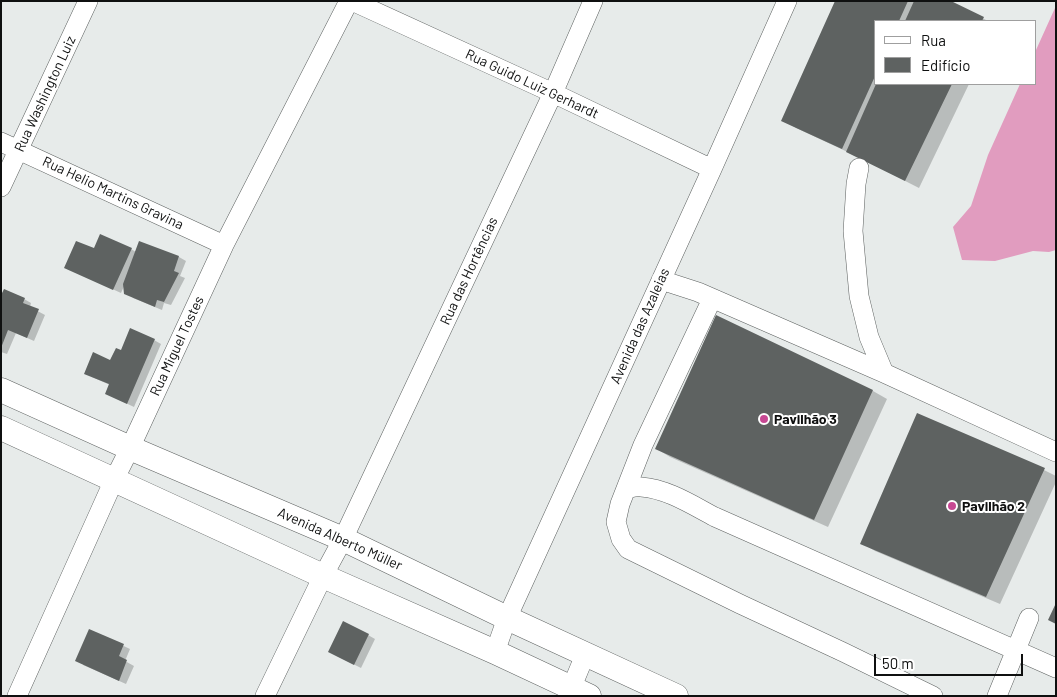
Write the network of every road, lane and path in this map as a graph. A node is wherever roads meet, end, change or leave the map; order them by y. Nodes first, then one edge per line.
1 (88, 1) edge
2 (350, 1) edge
3 (593, 1) edge
4 (787, 1) edge
5 (553, 93) junction
6 (1, 142) edge
7 (19, 150) junction
8 (712, 168) junction
9 (859, 168) dead end
10 (1, 187) edge
11 (224, 245) junction
12 (661, 280) junction
13 (712, 299) junction
14 (884, 373) junction
15 (1, 390) edge
16 (1, 428) edge
17 (130, 448) junction
18 (1056, 452) edge
19 (114, 480) junction
20 (626, 488) junction
21 (343, 539) junction
22 (323, 576) junction
23 (507, 618) junction
24 (1029, 618) dead end
25 (1016, 650) junction
26 (495, 652) junction
27 (585, 654) junction
28 (1056, 668) edge
29 (576, 693) edge
30 (17, 696) edge
31 (264, 696) edge
32 (676, 696) edge
33 (933, 696) edge
34 (997, 696) edge

1 - 7 street, Rua Washington Luiz
2 - 5 street, Rua Guido Luiz Gerhardt
2 - 11 street, Rua Miguel Tostes
3 - 5 street, Rua das Hortências
4 - 8 street, Avenida das Azaleias
5 - 8 street, Rua Guido Luiz Gerhardt
5 - 21 street, Rua das Hortências
6 - 7 street, Rua Helio Martins Gravina
7 - 10 street, Rua Washington Luiz
7 - 11 street, Rua Helio Martins Gravina
8 - 12 street, Avenida das Azaleias
9 - 14 street
11 - 17 street, Rua Miguel Tostes
12 - 13 street
12 - 23 street, Avenida das Azaleias
13 - 14 street
13 - 20 street
14 - 18 street
15 - 17 main road, Avenida Alberto Müller
16 - 19 main road
17 - 19 street, Rua Miguel Tostes
17 - 21 main road, Avenida Alberto Müller
19 - 22 main road
19 - 30 street, Rua Miguel Tostes
20 - 25 street
20 - 33 street
21 - 22 street, Rua das Hortências
21 - 23 main road, Avenida Alberto Müller
22 - 26 main road
22 - 31 street, Rua das Hortências
23 - 26 street, Avenida das Azaleias
23 - 27 main road, Avenida Alberto Müller
24 - 25 street
25 - 28 street
25 - 34 street
26 - 29 main road
27 - 29 street
27 - 32 main road, Avenida Alberto Müller

